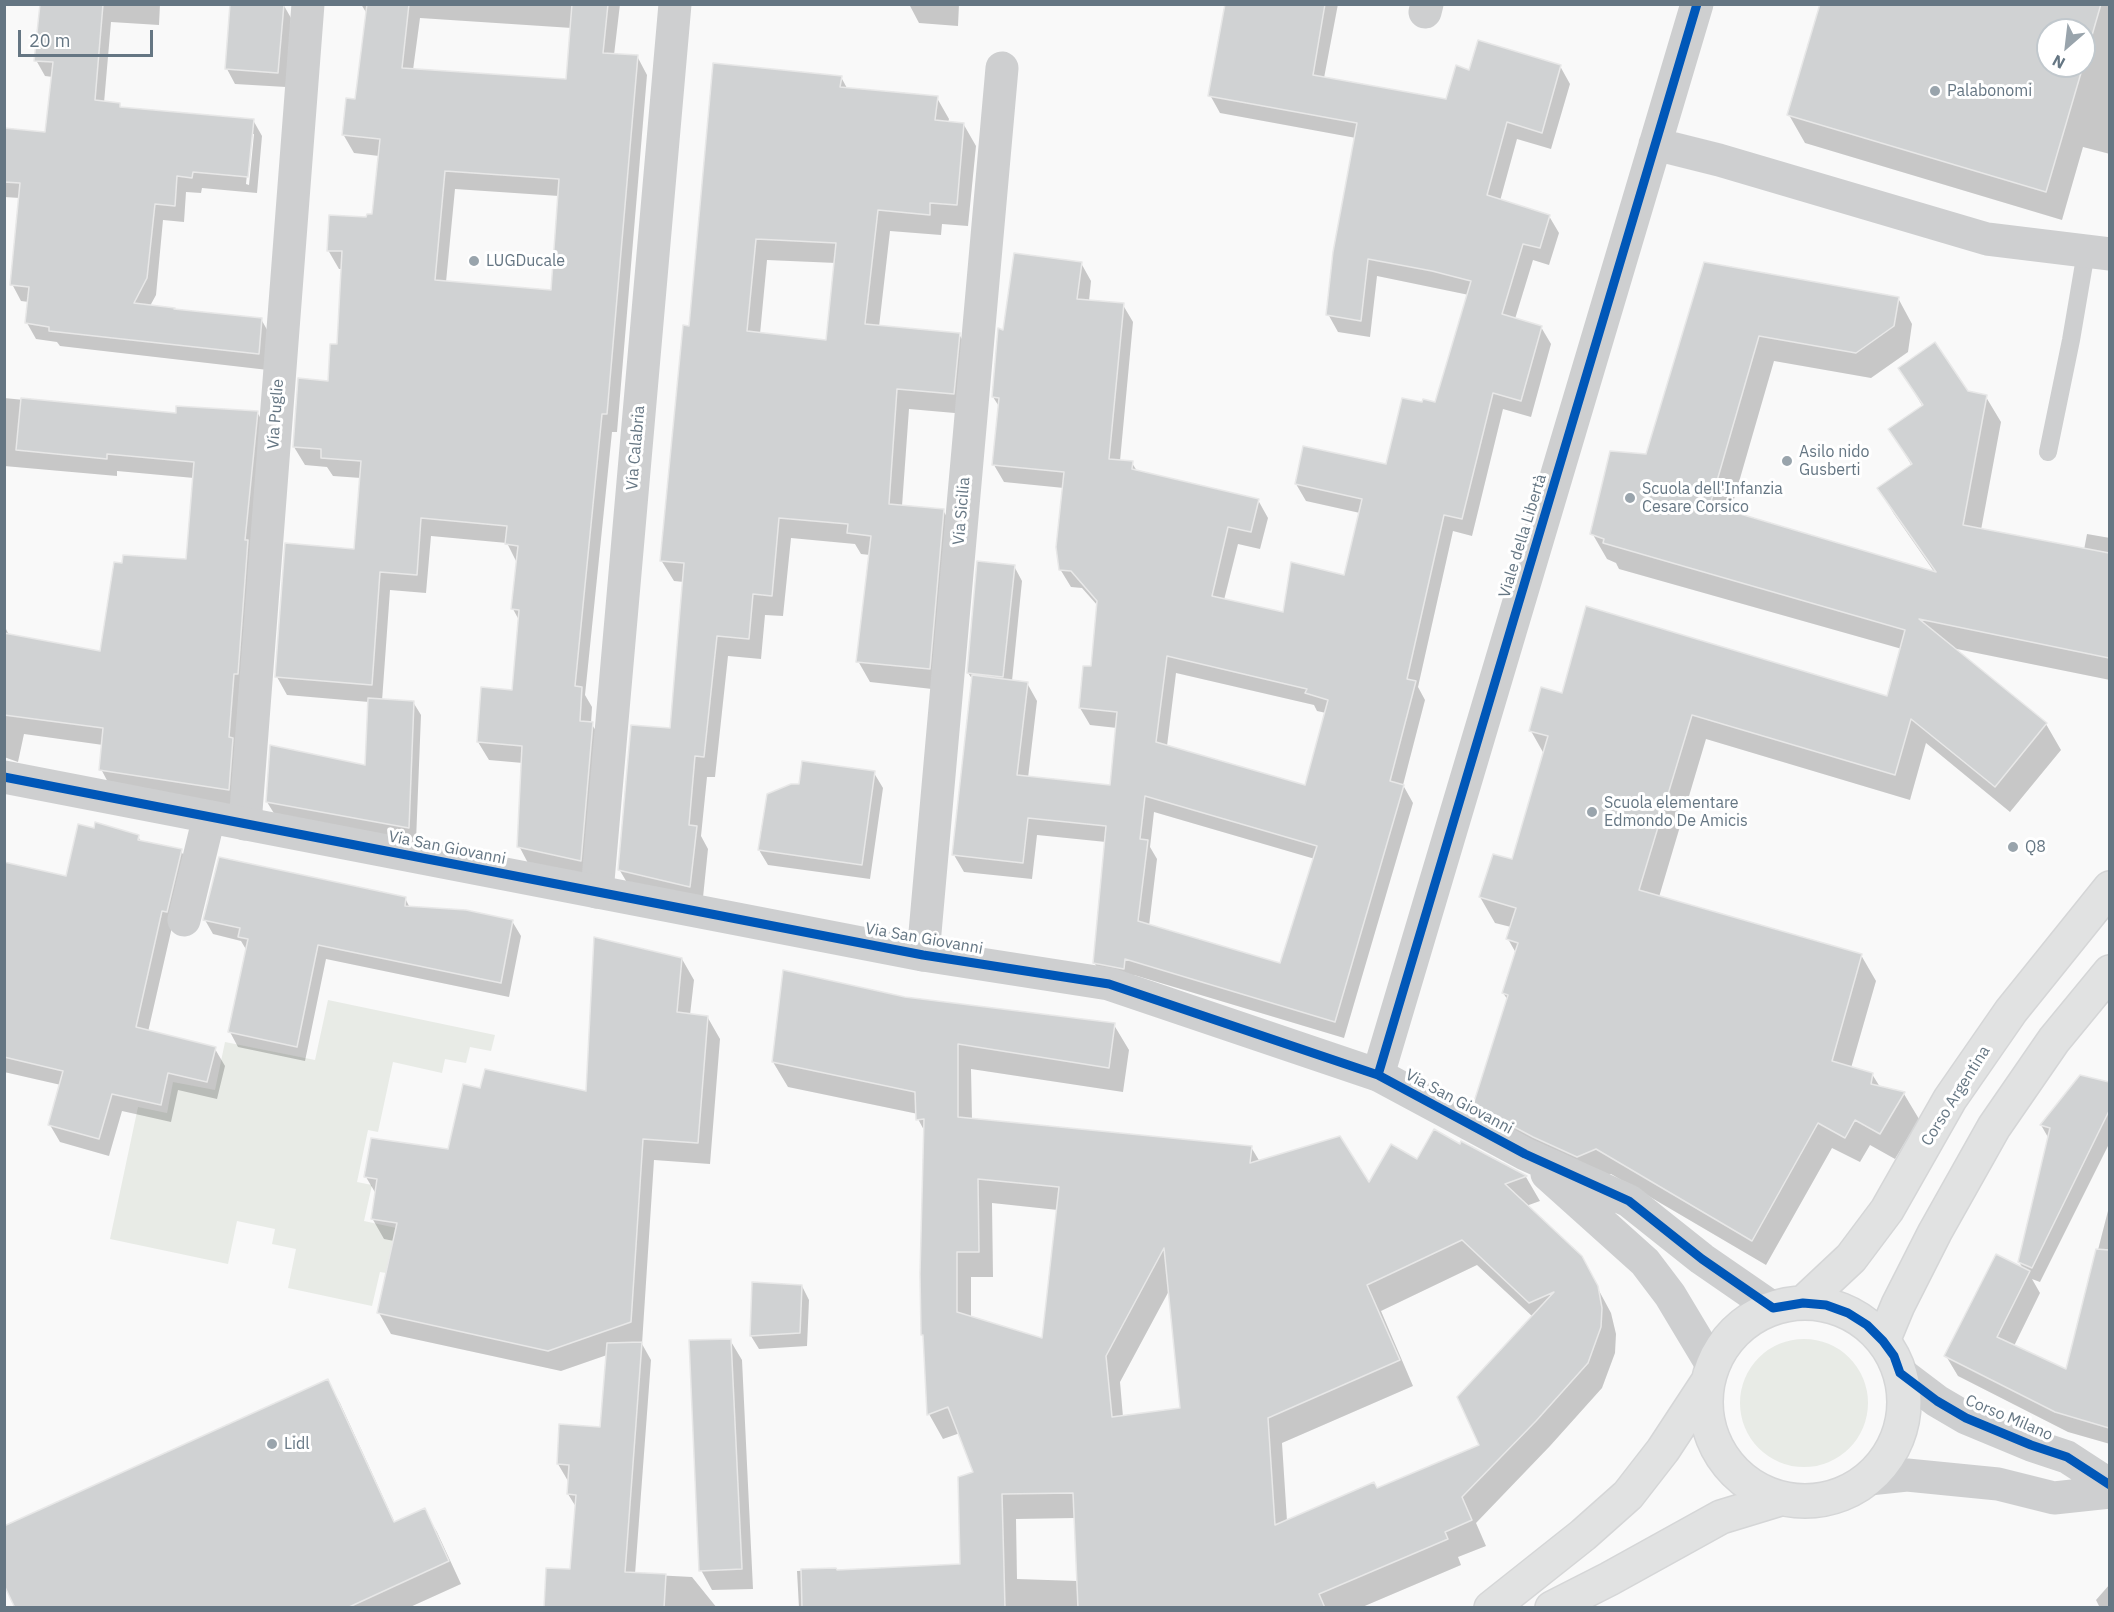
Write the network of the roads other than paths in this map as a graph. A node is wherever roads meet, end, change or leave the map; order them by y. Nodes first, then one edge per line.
1 (308, 4) edge
2 (675, 4) edge
3 (1697, 4) edge
4 (1002, 68) dead end
5 (1655, 144) junction
6 (2098, 253) edge
7 (2048, 452) dead end
8 (5, 778) edge
9 (209, 817) junction
10 (245, 824) junction
11 (2109, 888) edge
12 (597, 892) junction
13 (184, 920) dead end
14 (922, 955) junction
15 (2109, 972) edge
16 (1378, 1076) junction
17 (1526, 1155) junction
18 (1788, 1305) junction
19 (1884, 1341) junction
20 (1900, 1373) junction
21 (1710, 1374) junction
22 (1869, 1479) junction
23 (2109, 1485) edge
24 (2109, 1492) edge
25 (1780, 1499) junction
26 (1491, 1608) edge
27 (1551, 1608) edge

1 - 10 street, Via Puglie
2 - 12 street, Via Calabria
3 - 5 street, Viale della Libertà
4 - 14 street, Via Sicilia
5 - 6 street
5 - 16 street, Viale della Libertà
6 - 7 lane
8 - 9 street, Via San Giovanni
9 - 10 street, Via San Giovanni
9 - 13 street
10 - 12 street, Via San Giovanni
11 - 18 main road, Corso Argentina
12 - 14 street, Via San Giovanni
14 - 16 street, Via San Giovanni
15 - 19 main road
16 - 17 street, Via San Giovanni
17 - 18 street, Via San Giovanni
17 - 21 street, Via San Giovanni
18 - 19 main road, Corso Argentina
18 - 21 main road, Corso Argentina
19 - 20 main road, Corso Argentina
20 - 22 main road, Corso Argentina
20 - 23 street, Corso Milano
21 - 25 main road, Corso Argentina
21 - 26 main road
22 - 24 street
22 - 25 main road, Corso Argentina
25 - 27 main road

